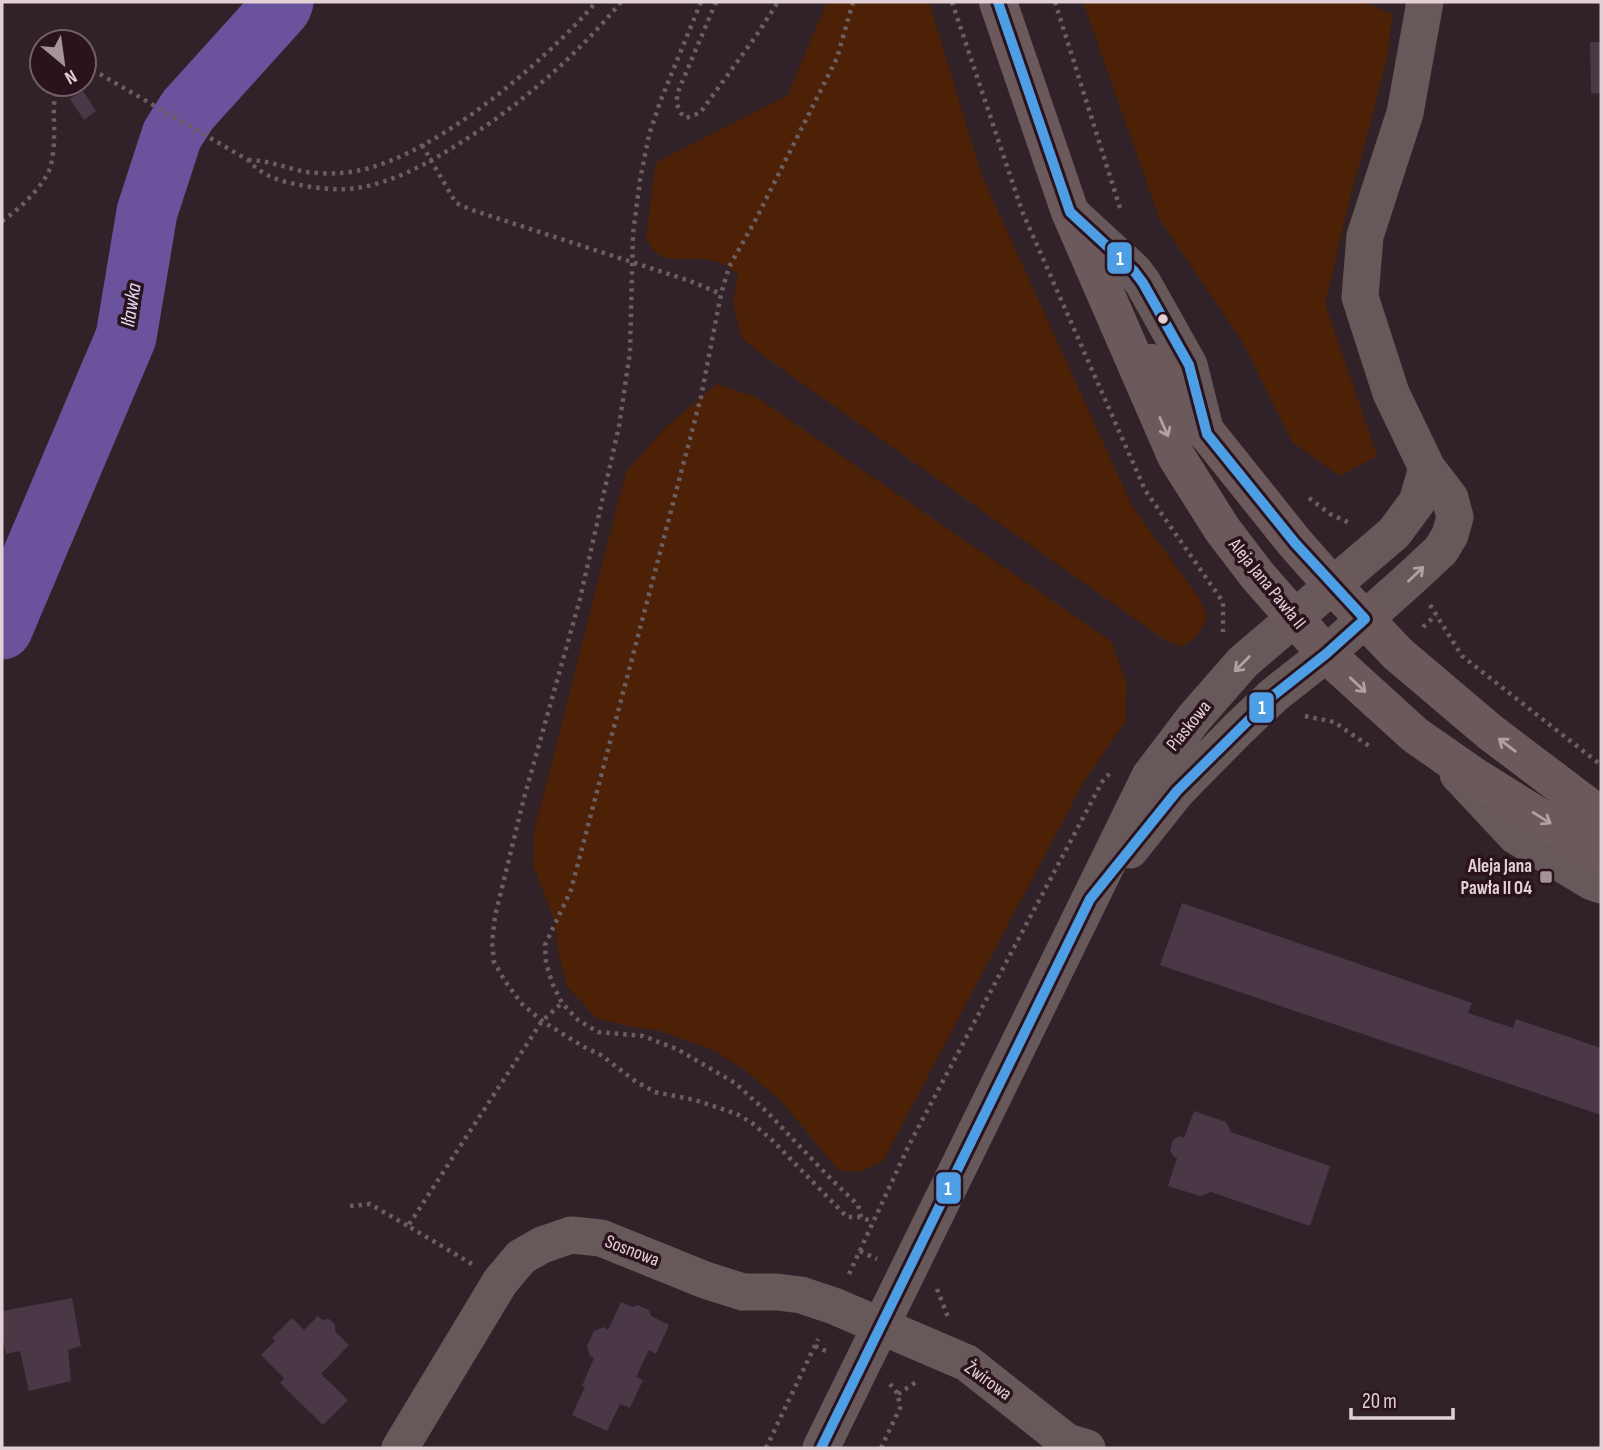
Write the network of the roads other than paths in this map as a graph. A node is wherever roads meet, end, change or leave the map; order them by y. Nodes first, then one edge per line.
1 (998, 2) edge
2 (1425, 2) edge
3 (1070, 212) junction
4 (1117, 320) junction
5 (1207, 434) junction
6 (1427, 468) junction
7 (1333, 586) junction
8 (1293, 618) junction
9 (1365, 619) junction
10 (1326, 654) junction
11 (1436, 750) junction
12 (1601, 816) edge
13 (1601, 852) edge
14 (1601, 885) edge
15 (1090, 899) junction
16 (880, 1326) junction
17 (400, 1448) edge
18 (821, 1448) edge
19 (1087, 1448) edge

1 - 3 main road, Aleja Jana Pawła II
2 - 6 street, Piaskowa
3 - 4 main road, Aleja Jana Pawła II
3 - 5 street
4 - 5 main road, Aleja Jana Pawła II
4 -> 8 main road, Aleja Jana Pawła II
5 - 7 main road, Aleja Jana Pawła II
6 - 7 street, Piaskowa
9 -> 6 street, Piaskowa
7 - 8 street, Piaskowa
7 - 9 main road, Aleja Jana Pawła II
8 - 10 main road, Aleja Jana Pawła II
8 -> 15 street, Piaskowa
9 - 10 street, Piaskowa
12 -> 9 main road, Aleja Jana Pawła II
10 -> 11 main road, Aleja Jana Pawła II
10 - 15 street, Piaskowa
11 -> 13 main road, Aleja Jana Pawła II
11 - 14 street
15 - 16 street, Piaskowa
16 - 17 street, Sosnowa
16 - 18 street, Piaskowa
16 - 19 street, Żwirowa

